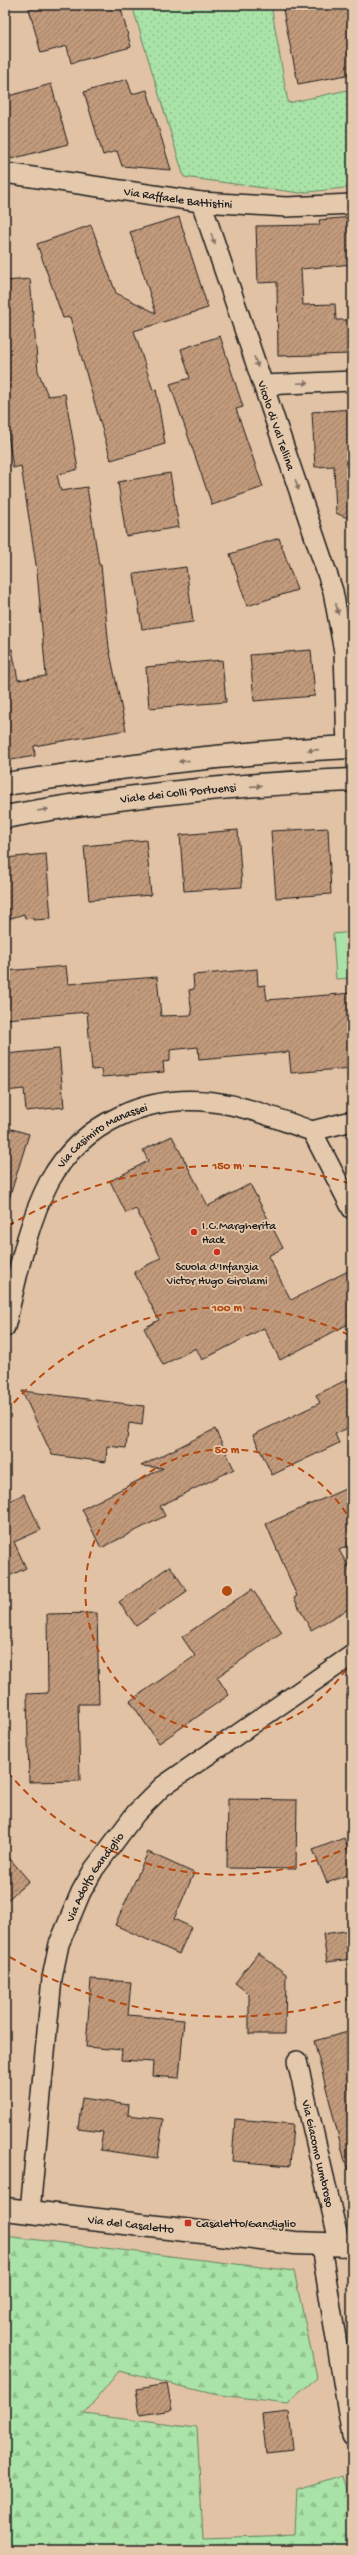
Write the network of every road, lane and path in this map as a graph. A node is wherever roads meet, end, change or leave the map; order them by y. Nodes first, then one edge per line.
1 (5, 174) edge
2 (201, 202) junction
3 (352, 204) edge
4 (352, 382) edge
5 (264, 384) junction
6 (348, 652) edge
7 (349, 747) edge
8 (352, 780) edge
9 (5, 784) edge
10 (5, 817) edge
11 (349, 1121) edge
12 (312, 1131) junction
13 (352, 1208) edge
14 (5, 1327) edge
15 (352, 1655) edge
16 (297, 2061) dead end
17 (5, 2208) edge
18 (30, 2211) junction
19 (338, 2246) edge
20 (352, 2437) edge

1 - 2 street, Via Raffaele Battistini
2 - 3 street, Via Raffaele Battistini
2 -> 5 street, Vicolo di Val Tellina
5 -> 4 street
5 -> 6 street, Vicolo di Val Tellina
6 - 7 street, Vicolo di Val Tellina
7 -> 9 main road
10 -> 8 main road, Viale dei Colli Portuensi
11 - 12 street
12 - 13 street
12 - 14 street, Via Casimiro Manassei
15 - 18 street, Via Adolfo Gandiglio
16 - 19 street, Via Giacomo Lumbroso
17 - 18 main road, Via del Casaletto
18 - 19 main road, Via del Casaletto
19 - 20 street, Via Giacomo Lumbroso

